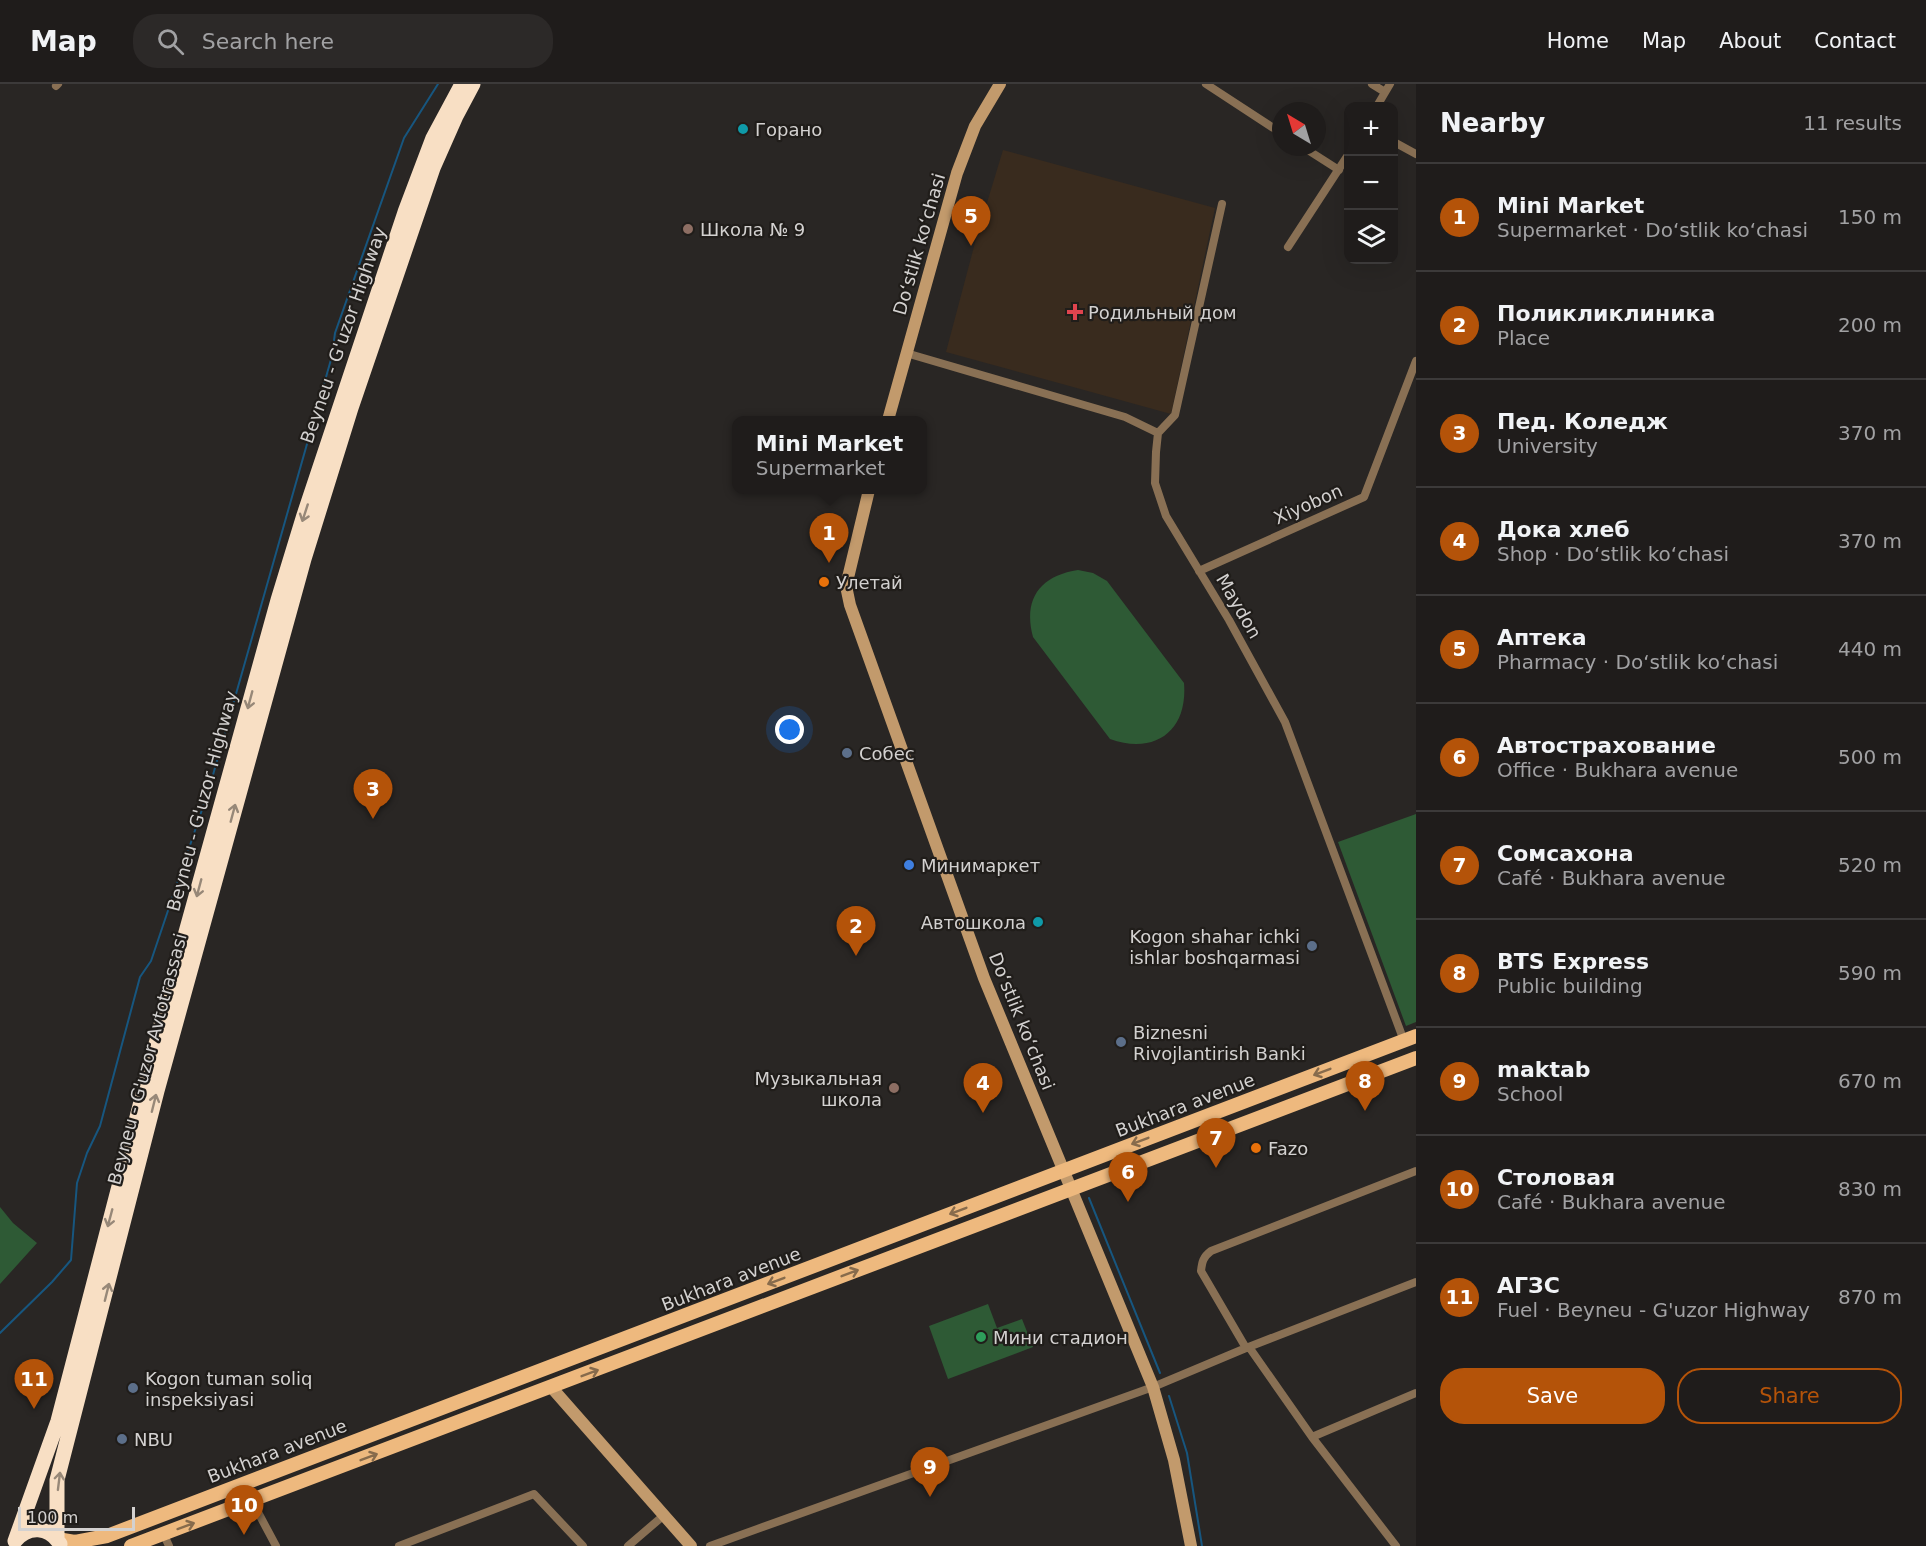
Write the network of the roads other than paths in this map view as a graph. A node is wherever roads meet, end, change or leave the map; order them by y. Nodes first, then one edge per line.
1 (462, 84) edge
2 (473, 84) edge
3 (1000, 84) edge
4 (1206, 84) edge
5 (1372, 84) edge
6 (1387, 88) edge
7 (1379, 102) edge
8 (1272, 127) edge
9 (1398, 144) edge
10 (1416, 154) edge
11 (1317, 156) edge
12 (1347, 156) edge
13 (1339, 170) junction
14 (1222, 204) dead end
15 (1288, 247) dead end
16 (906, 353) junction
17 (1416, 361) edge
18 (889, 416) edge
19 (1158, 433) junction
20 (868, 494) edge
21 (1199, 571) junction
22 (1410, 1039) edge
23 (1414, 1059) edge
24 (1064, 1170) junction
25 (1416, 1171) edge
26 (1071, 1188) junction
27 (1416, 1282) edge
28 (1247, 1348) junction
29 (1153, 1387) junction
30 (552, 1388) junction
31 (1416, 1393) edge
32 (1312, 1437) junction
33 (252, 1502) junction
34 (663, 1516) junction
35 (141, 1522) junction
36 (149, 1539) junction
37 (167, 1540) edge
38 (59, 1542) edge
39 (14, 1544) edge
40 (131, 1546) edge
41 (276, 1546) edge
42 (399, 1546) edge
43 (583, 1546) edge
44 (628, 1546) edge
45 (691, 1546) edge
46 (710, 1546) edge
47 (1191, 1546) edge
48 (1396, 1546) edge

1 -> 39 highway, Beyneu - G'uzor Highway
38 -> 2 highway, Beyneu - G'uzor Avtotrassasi
3 - 16 street, Do‘stlik ko‘chasi
4 - 8 street
5 - 6 street
6 - 7 street
9 - 10 street
11 - 13 street
12 - 13 street
13 - 15 street
14 - 19 street
16 - 18 street, Do‘stlik ko‘chasi
16 - 19 street
17 - 21 street, Xiyobon
19 - 21 street, Maydon
20 - 24 street, Do‘stlik ko‘chasi
21 - 22 street, Maydon
22 - 23 main road
22 -> 24 main road, Bukhara avenue
23 - 26 main road, Bukhara avenue
24 - 26 street, Do‘stlik ko‘chasi
24 -> 35 main road, Bukhara avenue
25 - 28 street
26 - 29 street, Do‘stlik ko‘chasi
30 -> 26 main road, Bukhara avenue
27 - 28 street
28 - 29 street
28 - 32 street
29 - 46 street
29 - 47 street, Do‘stlik ko‘chasi
33 -> 30 main road, Bukhara avenue
30 - 34 street
31 - 32 street
32 - 48 street
37 -> 33 main road, Bukhara avenue
33 - 41 street
34 - 44 street
34 - 45 street
35 - 36 main road
35 - 38 main road, Bukhara avenue
36 - 37 main road, Bukhara avenue
36 - 40 main road, Bukhara avenue
38 - 39 highway, Beyneu - G'uzor Highway
42 - 43 street

